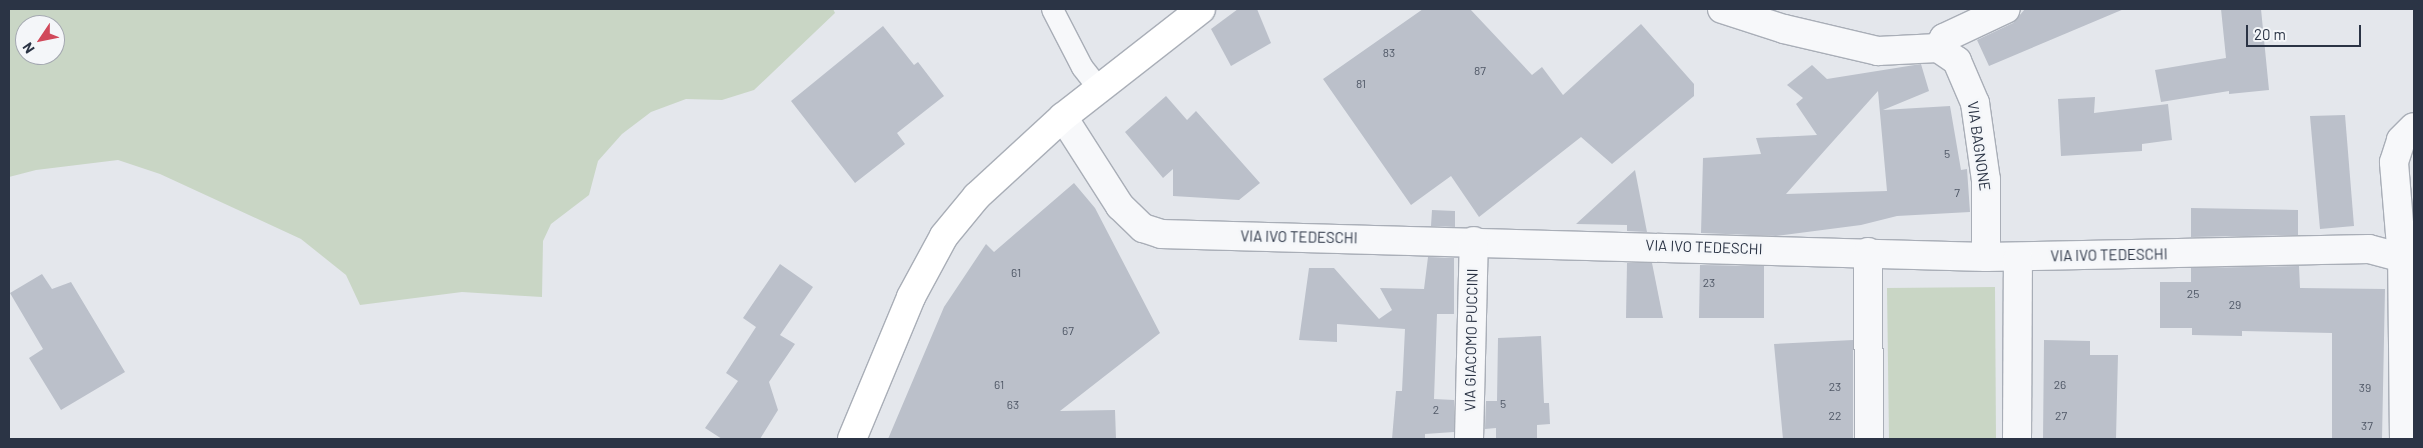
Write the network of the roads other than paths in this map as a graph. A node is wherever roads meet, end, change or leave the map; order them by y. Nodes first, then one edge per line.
1 (1052, 9) edge
2 (1201, 9) edge
3 (1722, 9) edge
4 (2006, 9) edge
5 (1938, 48) junction
6 (1098, 89) junction
7 (1064, 117) junction
8 (2414, 127) edge
9 (1474, 241) junction
10 (1868, 252) junction
11 (1986, 258) junction
12 (2018, 258) junction
13 (2402, 258) junction
14 (852, 439) edge
15 (1469, 439) edge
16 (1870, 439) edge
17 (2018, 439) edge
18 (2404, 439) edge

1 - 6 lane
2 - 6 main road
3 - 5 street
4 - 5 street
5 - 11 street, VIA BAGNONE
6 - 7 main road
7 - 9 street, VIA IVO TEDESCHI
7 - 14 main road
8 - 13 street
9 - 10 street, VIA IVO TEDESCHI
9 - 15 street, VIA GIACOMO PUCCINI
10 - 11 street, VIA IVO TEDESCHI
10 - 16 street
11 - 12 street, VIA IVO TEDESCHI
12 - 13 street, VIA IVO TEDESCHI
12 - 17 street
13 - 18 street

